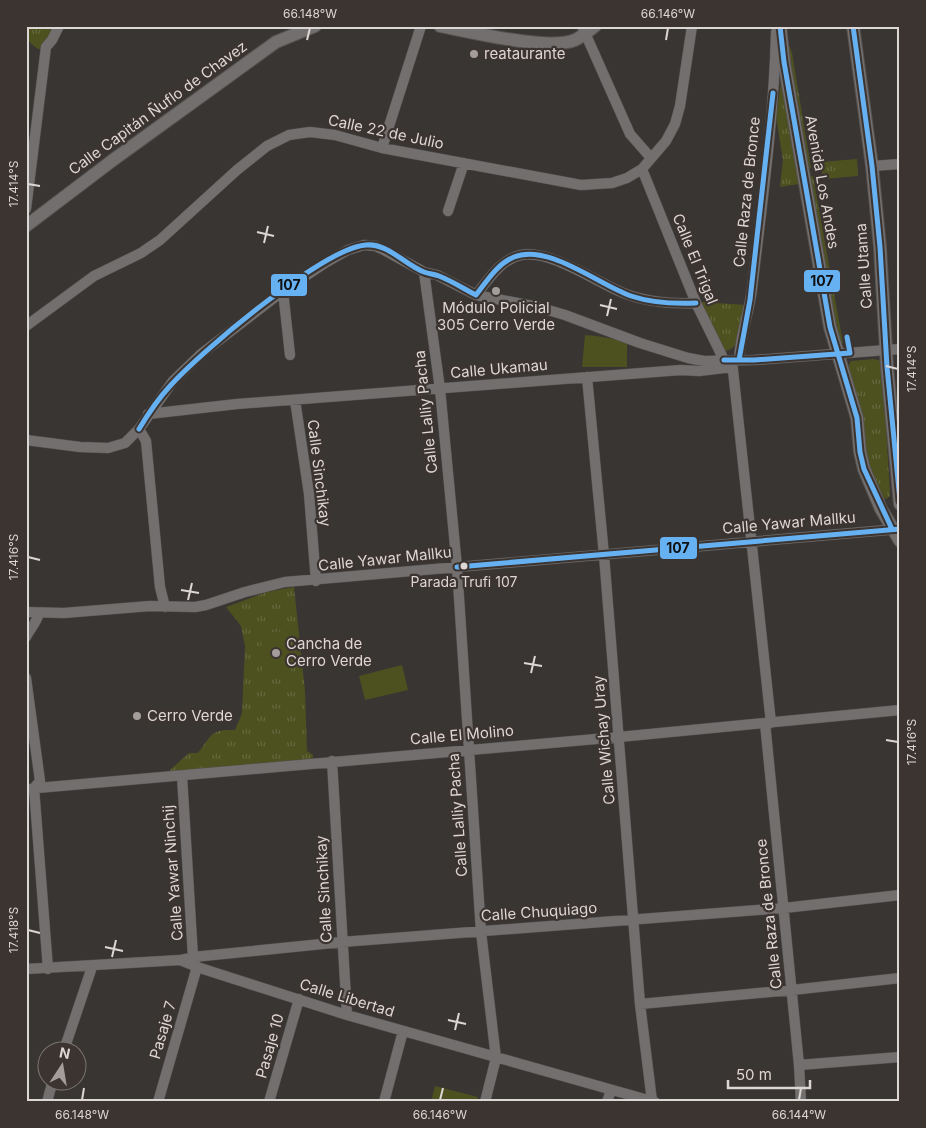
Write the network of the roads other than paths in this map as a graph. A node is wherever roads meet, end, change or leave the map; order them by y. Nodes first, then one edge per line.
1 (59, 26) edge
2 (421, 26) edge
3 (440, 26) edge
4 (692, 26) edge
5 (778, 26) edge
6 (853, 26) edge
7 (310, 27) edge
8 (587, 29) edge
9 (382, 148) junction
10 (651, 158) junction
11 (464, 164) junction
12 (900, 164) edge
13 (872, 166) junction
14 (642, 169) junction
15 (26, 209) edge
16 (448, 211) dead end
17 (26, 226) edge
18 (424, 272) junction
19 (283, 290) junction
20 (476, 295) junction
21 (696, 303) junction
22 (26, 326) edge
23 (900, 348) edge
24 (886, 350) junction
25 (837, 354) junction
26 (290, 355) dead end
27 (732, 362) junction
28 (587, 377) junction
29 (440, 389) junction
30 (295, 400) junction
31 (148, 414) junction
32 (139, 429) junction
33 (26, 440) edge
34 (900, 504) edge
35 (896, 529) edge
36 (900, 541) edge
37 (752, 542) junction
38 (604, 555) junction
39 (457, 567) junction
40 (316, 581) junction
41 (164, 607) junction
42 (26, 612) edge
43 (39, 613) junction
44 (26, 637) edge
45 (26, 678) edge
46 (900, 710) edge
47 (768, 723) junction
48 (619, 737) junction
49 (469, 750) junction
50 (332, 762) junction
51 (182, 776) junction
52 (30, 789) edge
53 (900, 895) edge
54 (784, 908) junction
55 (633, 920) junction
56 (481, 932) junction
57 (342, 942) junction
58 (195, 962) junction
59 (92, 967) junction
60 (26, 969) edge
61 (48, 969) junction
62 (900, 978) edge
63 (792, 990) junction
64 (299, 1000) junction
65 (640, 1004) junction
66 (347, 1015) junction
67 (404, 1031) junction
68 (67, 1040) edge
69 (900, 1057) edge
70 (496, 1058) junction
71 (799, 1065) junction
72 (611, 1090) junction
73 (654, 1101) edge
74 (158, 1102) edge
75 (269, 1102) edge
76 (384, 1102) edge
77 (485, 1102) edge
78 (607, 1102) edge
79 (801, 1102) edge

1 - 15 street
2 - 9 street
3 - 8 street
4 - 10 street, Calle 22 de Julio
5 - 25 street, Avenida Los Andes
5 - 27 street, Calle Raza de Bronce
6 - 13 street, Calle Utama
7 - 17 street, Calle Capitán Ñuflo de Chavez
8 - 10 street
9 - 11 street, Calle 22 de Julio
9 - 22 street, Calle 22 de Julio
10 - 14 street, Calle 22 de Julio
11 - 14 street, Calle 22 de Julio
11 - 16 street
12 - 13 street
13 - 24 street, Calle Utama
14 - 21 street, Calle El Trigal
18 - 19 street
18 - 20 street
18 - 29 street, Calle Lalliy Pacha
19 - 26 street
19 - 31 street
20 - 21 street
20 - 27 street
21 - 27 street, Calle El Trigal
23 - 24 street, Calle Ukamau
24 - 25 street, Calle Ukamau
24 - 34 street, Calle Utama
25 - 27 street, Calle Ukamau
25 - 35 street, Avenida Los Andes
27 - 28 street, Calle Ukamau
27 - 37 street, Calle Raza de Bronce
28 - 29 street, Calle Ukamau
28 - 38 street, Calle Wichay Uray
29 - 30 street, Calle Ukamau
29 - 39 street, Calle Lalliy Pacha
30 - 31 street, Calle Ukamau
30 - 40 street, Calle Sinchikay
31 - 32 street
32 - 33 street
32 - 41 street
35 - 36 street, Avenida Los Andes
35 - 37 street, Calle Yawar Mallku
37 - 38 street, Calle Yawar Mallku
37 - 47 street, Calle Raza de Bronce
38 - 39 street, Calle Yawar Mallku
38 - 48 street, Calle Wichay Uray
39 - 40 street, Calle Yawar Mallku
39 - 49 street, Calle Lalliy Pacha
40 - 41 street, Calle Yawar Mallku
41 - 43 street, Calle Yawar Mallku
42 - 43 street, Calle Yawar Mallku
43 - 44 street
45 - 52 street
46 - 47 street, Calle El Molino
47 - 48 street, Calle El Molino
47 - 54 street, Calle Raza de Bronce
48 - 49 street, Calle El Molino
48 - 55 street, Calle Wichay Uray
49 - 50 street, Calle El Molino
49 - 56 street, Calle Lalliy Pacha
50 - 51 street, Calle El Molino
50 - 57 street, Calle Sinchikay
51 - 52 street, Calle El Molino
51 - 58 street, Calle Yawar Ninchij
52 - 61 street
53 - 54 street, Calle Chuquiago
54 - 55 street, Calle Chuquiago
54 - 63 street, Calle Raza de Bronce
55 - 56 street, Calle Chuquiago
55 - 65 street, Calle Wichay Uray
56 - 57 street, Calle Chuquiago
56 - 70 street, Calle Lalliy Pacha
57 - 58 street, Calle Chuquiago
57 - 66 street, Calle Sinchikay
58 - 59 street, Calle Libertad
58 - 64 street, Calle Libertad
58 - 74 street, Pasaje 7
59 - 61 street, Calle Libertad
59 - 68 street
60 - 61 street, Calle Libertad
62 - 63 street
63 - 65 street
63 - 71 street, Calle Raza de Bronce
64 - 66 street, Calle Libertad
64 - 75 street, Pasaje 10
65 - 73 street, Calle Wichay Uray
66 - 67 street, Calle Libertad
67 - 70 street, Calle Libertad
67 - 76 street
69 - 71 street
70 - 72 street, Calle Libertad
70 - 77 street
71 - 79 street, Calle Raza de Bronce
72 - 73 street, Calle Libertad
72 - 78 street

